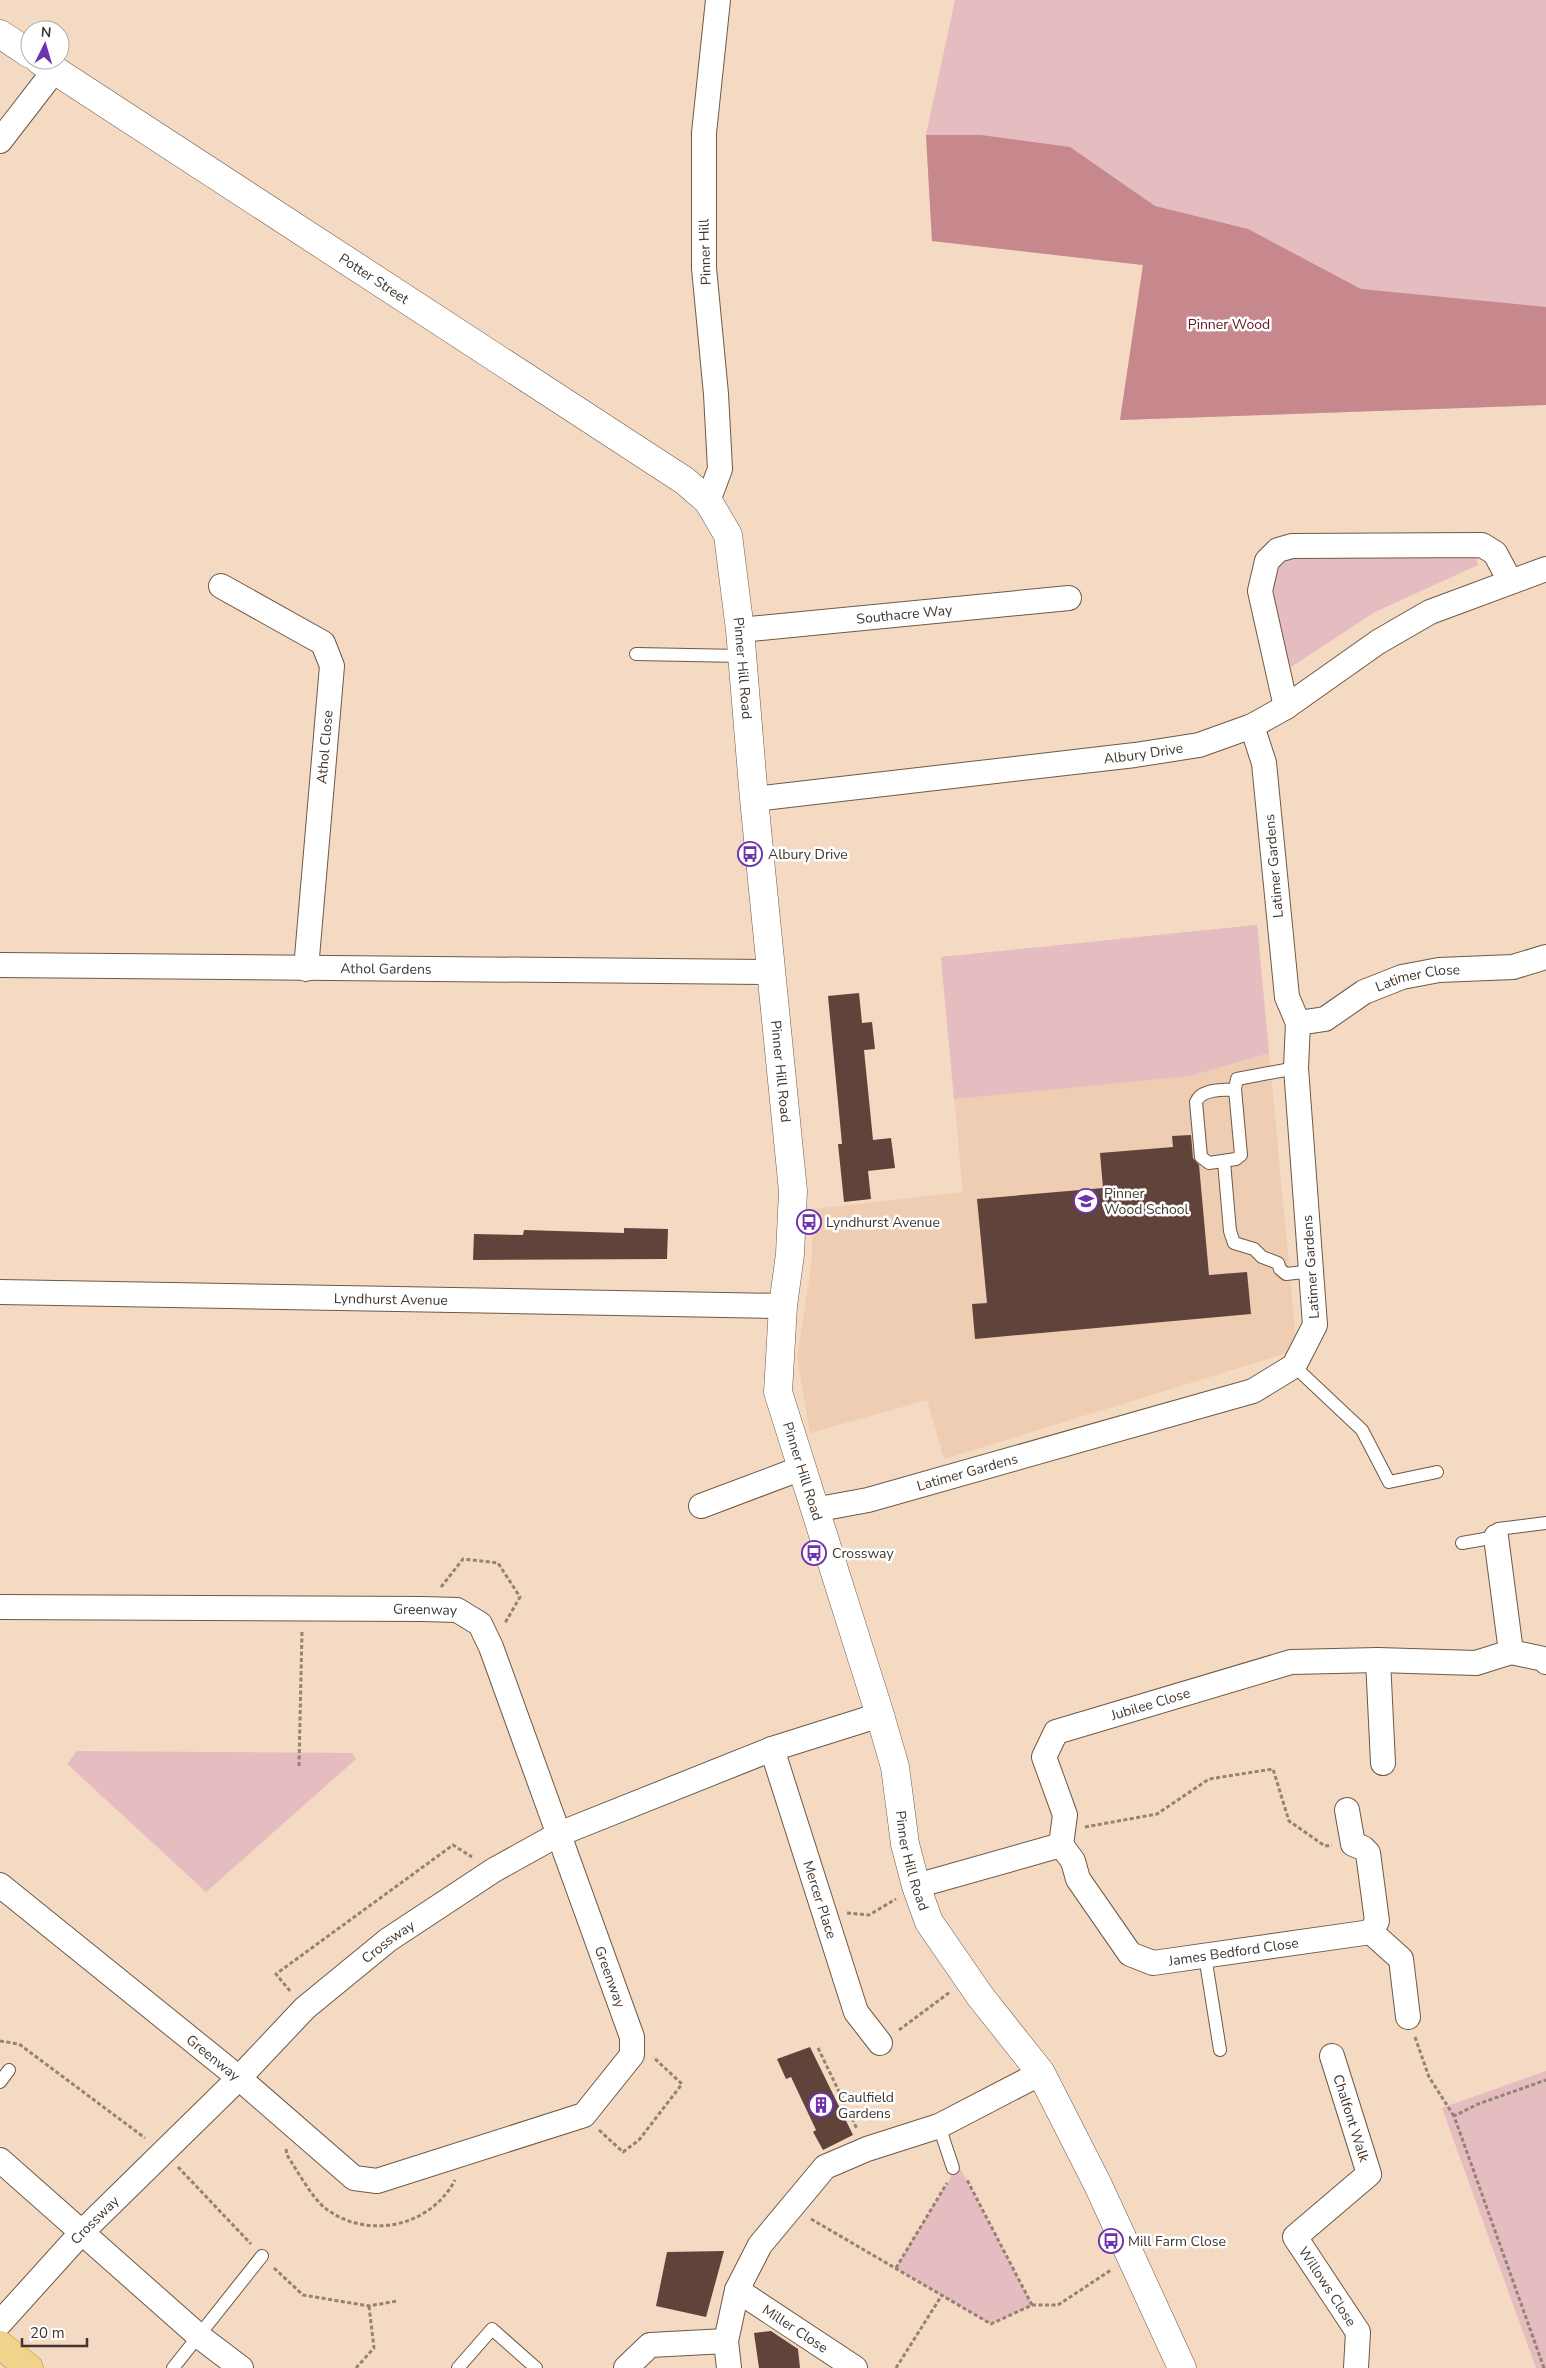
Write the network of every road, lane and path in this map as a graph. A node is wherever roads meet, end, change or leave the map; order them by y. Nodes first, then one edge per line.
1 (718, 0) edge
2 (0, 34) edge
3 (20, 47) edge
4 (43, 70) edge
5 (54, 70) edge
6 (0, 141) edge
7 (708, 501) junction
8 (1546, 569) edge
9 (1510, 581) junction
10 (221, 586) dead end
11 (1069, 598) dead end
12 (741, 643) junction
13 (636, 654) dead end
14 (1286, 707) junction
15 (1252, 726) junction
16 (754, 799) junction
17 (1546, 956) edge
18 (0, 965) edge
19 (306, 969) junction
20 (772, 972) junction
21 (1298, 1023) junction
22 (1296, 1068) junction
23 (1235, 1088) junction
24 (1224, 1162) junction
25 (1313, 1271) junction
26 (0, 1292) edge
27 (782, 1306) junction
28 (1294, 1366) junction
29 (802, 1468) junction
30 (1437, 1472) dead end
31 (701, 1506) dead end
32 (814, 1510) junction
33 (1546, 1523) edge
34 (1496, 1537) junction
35 (1462, 1543) dead end
36 (0, 1607) edge
37 (423, 1608) junction
38 (303, 1609) junction
39 (491, 1647) junction
40 (1511, 1652) junction
41 (1378, 1660) junction
42 (1546, 1662) edge
43 (880, 1715) junction
44 (772, 1749) junction
45 (1383, 1763) dead end
46 (299, 1766) dead end
47 (1346, 1810) dead end
48 (559, 1834) junction
49 (1062, 1838) junction
50 (1353, 1844) junction
51 (494, 1870) junction
52 (0, 1884) edge
53 (916, 1886) junction
54 (823, 1911) junction
55 (1371, 1932) junction
56 (1206, 1956) junction
57 (968, 1979) junction
58 (305, 2008) junction
59 (1408, 2017) joint
60 (632, 2038) junction
61 (0, 2041) edge
62 (880, 2044) joint
63 (818, 2048) dead end
64 (1220, 2050) dead end
65 (1332, 2056) dead end
66 (10, 2070) dead end
67 (1041, 2073) junction
68 (239, 2078) junction
69 (1546, 2080) edge
70 (0, 2082) edge
71 (584, 2116) junction
72 (1454, 2116) junction
73 (939, 2126) junction
74 (867, 2149) junction
75 (164, 2153) junction
76 (0, 2160) edge
77 (953, 2168) junction
78 (791, 2207) junction
79 (83, 2231) junction
80 (1295, 2237) joint
81 (262, 2256) dead end
82 (1131, 2257) junction
83 (896, 2268) junction
84 (737, 2290) junction
85 (942, 2294) junction
86 (1032, 2305) junction
87 (369, 2306) dead end
88 (0, 2322) edge
89 (200, 2337) junction
90 (726, 2341) junction
91 (0, 2345) edge
92 (29, 2368) edge
93 (174, 2368) edge
94 (242, 2368) edge
95 (356, 2368) edge
96 (458, 2368) edge
97 (536, 2368) edge
98 (626, 2368) edge
99 (729, 2368) edge
100 (854, 2368) edge
101 (896, 2368) edge
102 (1182, 2368) edge
103 (1356, 2368) edge
104 (1544, 2368) edge

1 - 7 street, Pinner Hill
2 - 3 street
4 - 6 street
5 - 7 street, Potter Street
7 - 12 street, Pinner Hill Road
8 - 9 street, Albury Drive
9 - 14 street, Albury Drive
9 - 14 street
10 - 19 street, Athol Close
11 - 12 street, Southacre Way
12 - 13 lane
12 - 16 street, Pinner Hill Road
14 - 15 street, Albury Drive
15 - 16 street, Albury Drive
15 - 21 street, Latimer Gardens
16 - 20 street, Pinner Hill Road
17 - 21 street, Latimer Close
18 - 19 street, Athol Gardens
19 - 20 street, Athol Gardens
20 - 27 street, Pinner Hill Road
21 - 22 street, Latimer Gardens
22 - 23 lane
22 - 25 street, Latimer Gardens
23 - 24 lane
23 - 24 lane
24 - 25 lane
25 - 28 street, Latimer Gardens
26 - 27 street, Lyndhurst Avenue
27 - 29 street, Pinner Hill Road
28 - 30 lane
28 - 32 street, Latimer Gardens
29 - 31 street
29 - 32 street, Pinner Hill Road
32 - 43 street, Pinner Hill Road
33 - 34 lane
34 - 35 lane
34 - 40 street
36 - 38 street, Greenway
37 - 38 street, Greenway
37 - 39 street, Greenway
37 - 39 path
38 - 46 path
39 - 48 street, Greenway
40 - 41 street, Jubilee Close
40 - 42 street
41 - 45 street
41 - 49 street, Jubilee Close
43 - 44 street, Crossway
43 - 53 street, Pinner Hill Road
44 - 48 street, Crossway
44 - 54 street, Mercer Place
47 - 50 street
48 - 51 street, Crossway
48 - 60 street, Greenway
49 - 50 path
49 - 53 street
49 - 56 street, James Bedford Close
50 - 55 street
51 - 58 street, Crossway
51 - 58 path
52 - 68 street, Greenway
53 - 54 path
53 - 57 street, Pinner Hill Road
54 - 62 street, Mercer Place
55 - 56 street, James Bedford Close
55 - 59 street
56 - 64 lane
57 - 62 path
57 - 67 street, Pinner Hill Road
58 - 68 street, Crossway
59 - 72 path
60 - 71 street
60 - 71 path
61 - 75 path
63 - 74 path
65 - 80 street, Chalfont Walk
66 - 70 lane
67 - 73 street
67 - 82 street, Pinner Hill Road
68 - 71 street, Greenway
68 - 75 street, Crossway
69 - 72 path
72 - 104 path
73 - 74 street
73 - 77 lane
74 - 78 street
75 - 79 street, Crossway
76 - 79 street
77 - 83 path
77 - 86 path
78 - 83 path
78 - 84 street
79 - 88 street, Crossway
79 - 89 street
80 - 103 street, Willows Close
81 - 89 lane
82 - 86 path
82 - 102 street, Pinner Hill Road
83 - 85 path
84 - 90 street
84 - 100 street, Miller Close
85 - 86 path
85 - 101 path
87 - 95 path
89 - 93 lane
89 - 94 street
90 - 98 street
90 - 99 street
91 - 92 main road
96 - 97 lane

